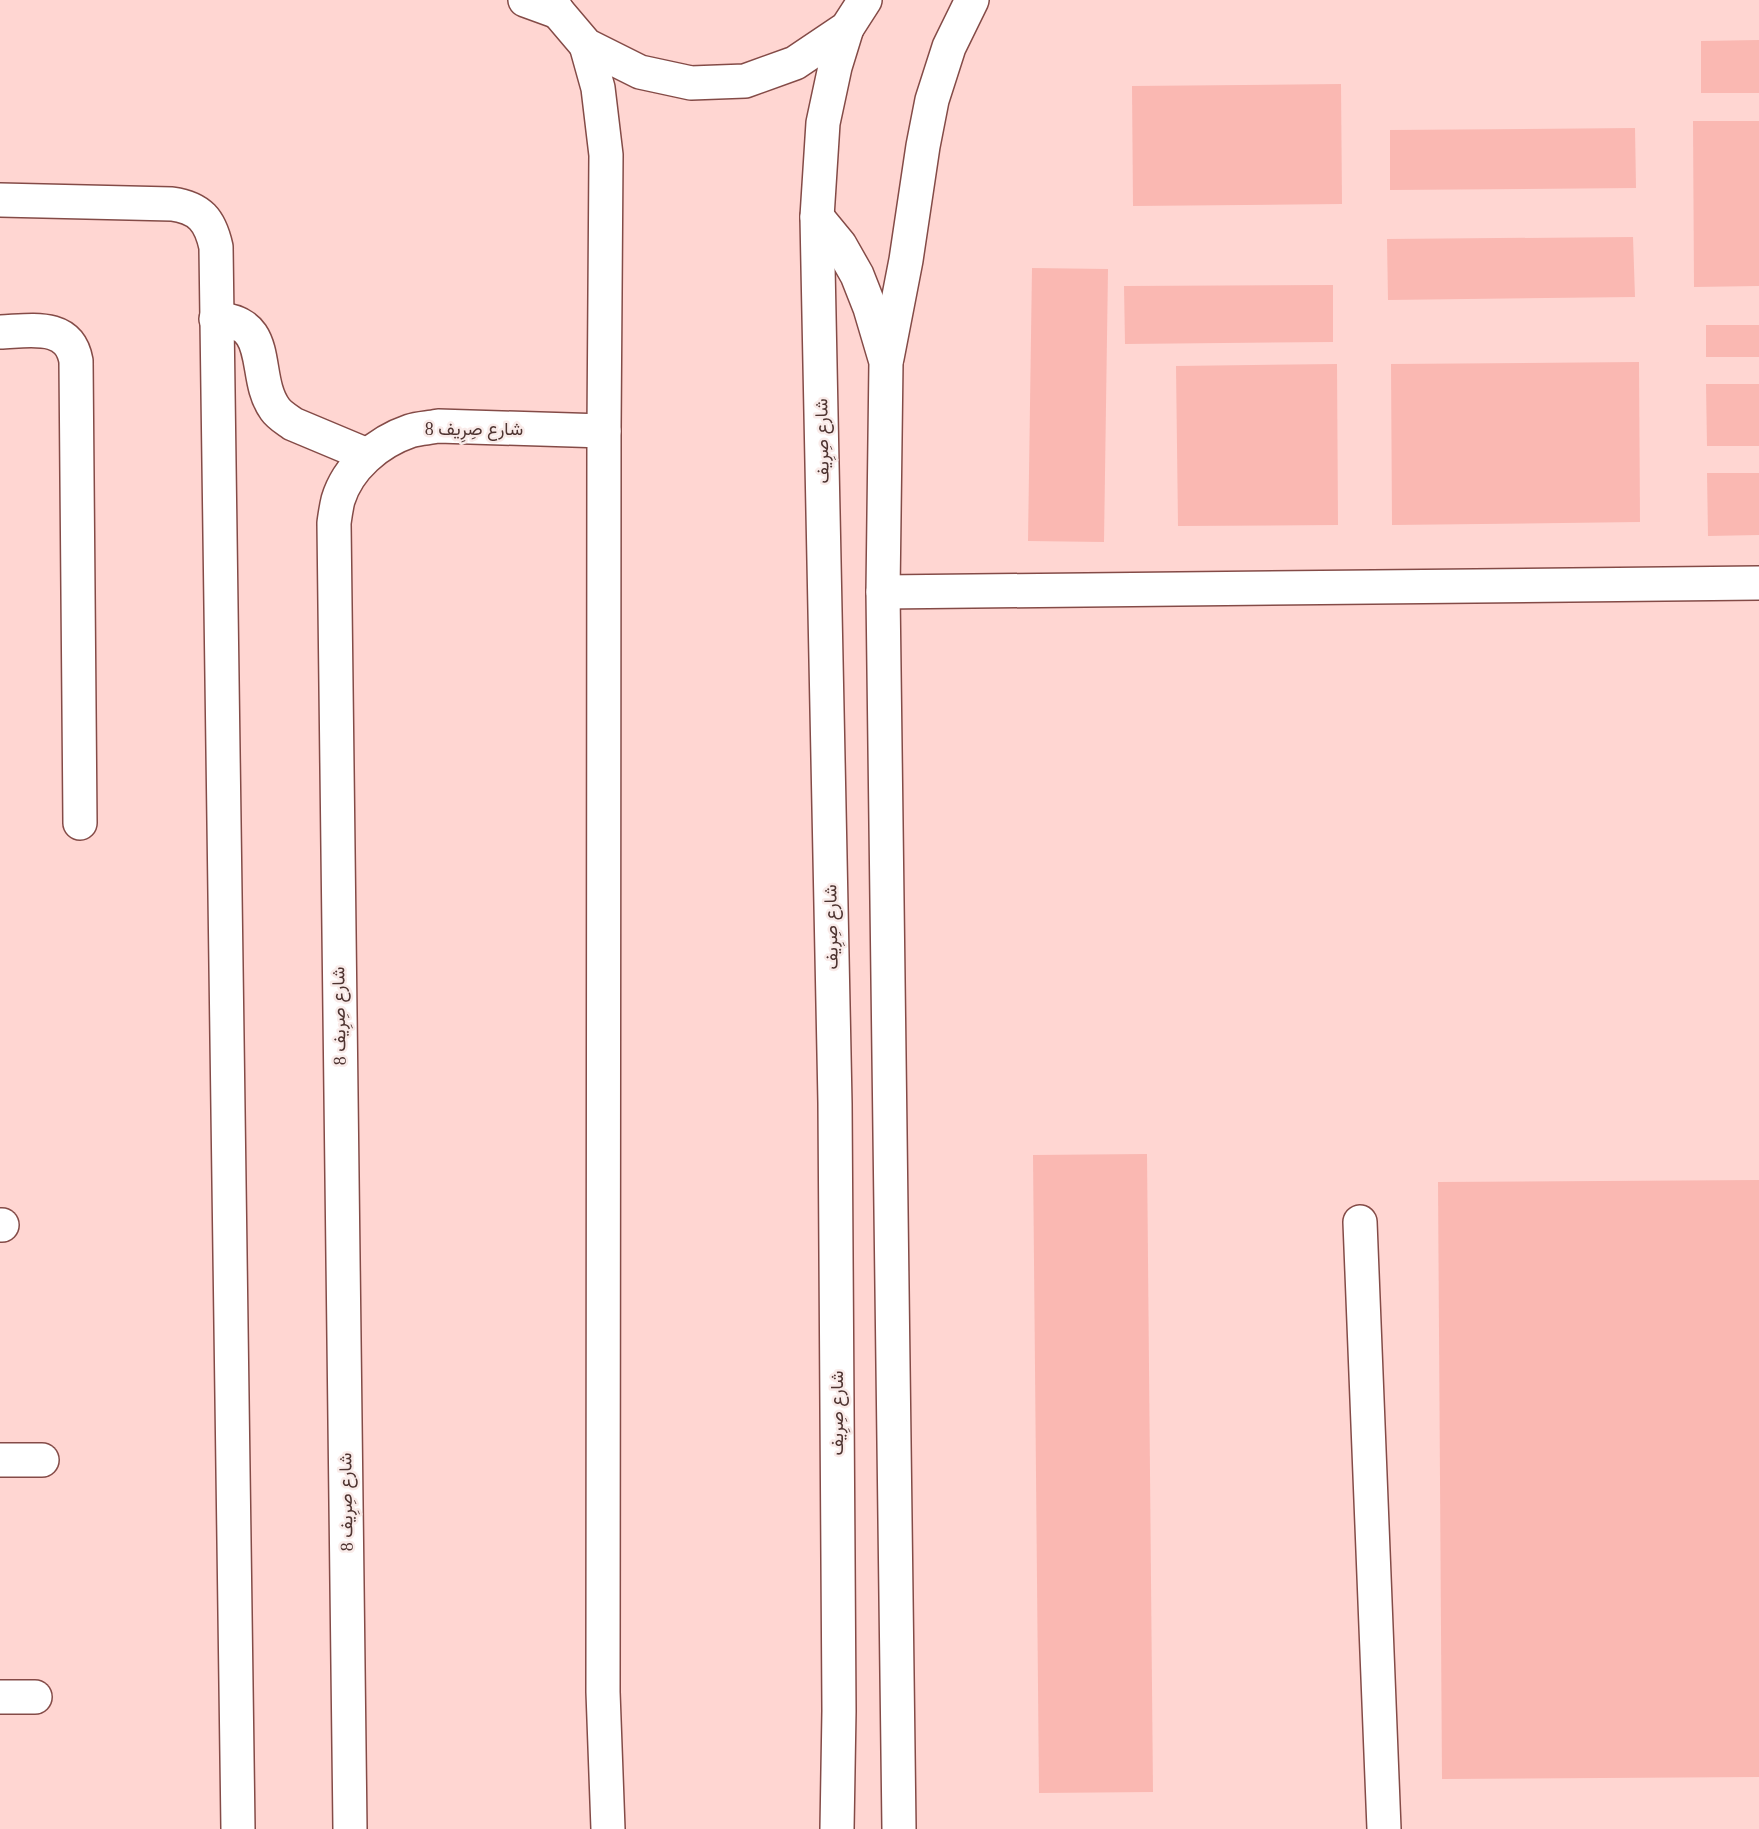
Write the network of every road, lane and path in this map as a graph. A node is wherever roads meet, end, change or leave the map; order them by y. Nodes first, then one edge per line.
1 (525, 0) edge
2 (865, 0) edge
3 (972, 0) edge
4 (555, 6) edge
5 (847, 27) junction
6 (586, 45) junction
7 (0, 200) edge
8 (817, 217) junction
9 (216, 320) junction
10 (0, 332) edge
11 (886, 362) junction
12 (604, 431) junction
13 (367, 455) junction
14 (1759, 583) edge
15 (883, 592) junction
16 (80, 823) dead end
17 (1360, 1222) dead end
18 (0, 1460) edge
19 (42, 1460) dead end
20 (0, 1697) edge
21 (35, 1697) dead end
22 (238, 1829) edge
23 (350, 1829) edge
24 (608, 1829) edge
25 (837, 1829) edge
26 (899, 1829) edge
27 (1384, 1829) edge

1 - 4 main road
2 - 5 main road
3 - 11 main road
4 - 6 main road
5 - 6 main road
5 - 8 main road, شارع صِرِيف
6 - 12 main road
7 - 9 main road
8 - 11 main road
8 - 25 main road, شارع صِرِيف
9 - 13 main road
9 - 22 main road
10 - 16 main road
11 - 15 main road
12 - 13 main road, شارع صِرِيف 8
12 - 24 main road
13 - 23 main road, شارع صِرِيف 8
14 - 15 main road
15 - 26 main road
17 - 27 main road
18 - 19 main road
20 - 21 main road

